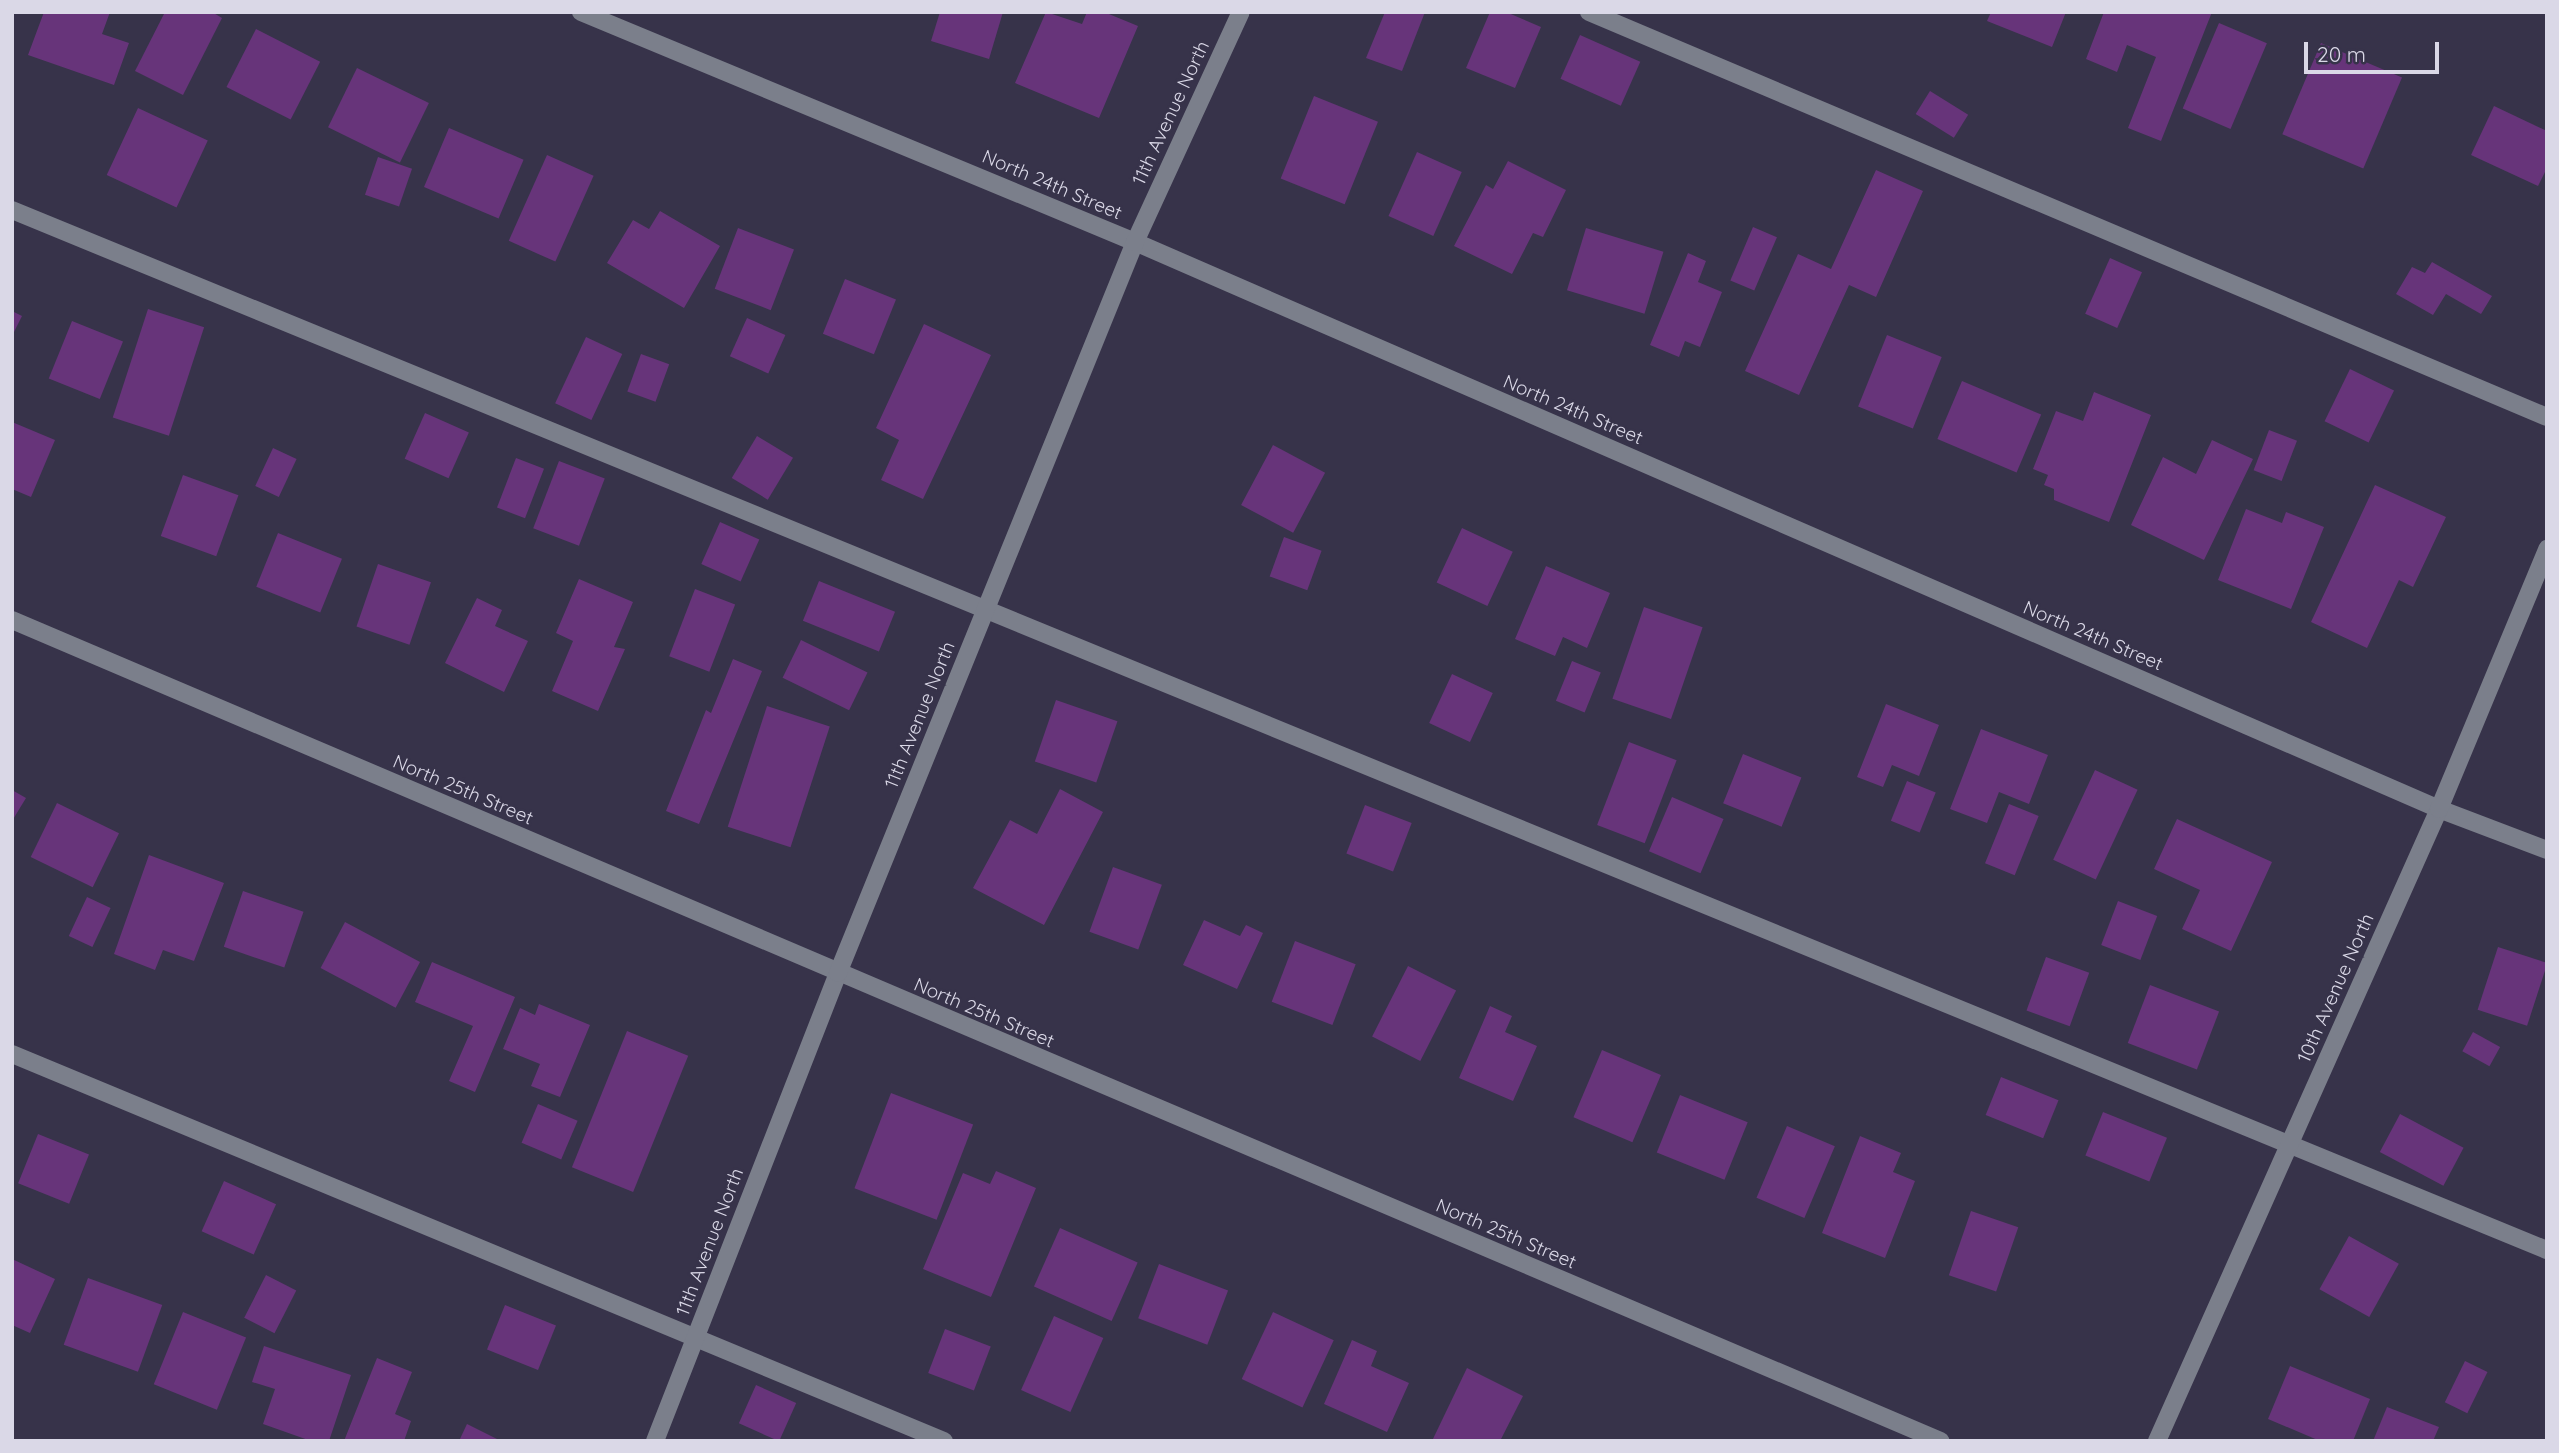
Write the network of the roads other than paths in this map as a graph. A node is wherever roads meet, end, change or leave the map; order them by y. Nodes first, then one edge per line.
1 (581, 12) edge
2 (1241, 12) edge
3 (1589, 12) edge
4 (12, 210) edge
5 (1135, 242) junction
6 (2547, 417) edge
7 (2547, 549) edge
8 (985, 609) junction
9 (12, 620) edge
10 (2439, 809) junction
11 (2547, 850) edge
12 (838, 973) junction
13 (12, 1054) edge
14 (2289, 1144) junction
15 (2547, 1250) edge
16 (696, 1336) junction
17 (655, 1441) edge
18 (944, 1441) edge
19 (1941, 1441) edge
20 (2157, 1441) edge

1 - 5 street, North 24th Street
2 - 5 street, 11th Avenue North
3 - 6 street
4 - 8 street
5 - 8 street, 11th Avenue North
5 - 10 street, North 24th Street
7 - 10 street, 10th Avenue North
8 - 12 street, 11th Avenue North
8 - 14 street
9 - 12 street, North 25th Street
10 - 11 street, North 24th Street
10 - 14 street, 10th Avenue North
12 - 16 street, 11th Avenue North
12 - 19 street, North 25th Street
13 - 16 street
14 - 15 street
14 - 20 street, 10th Avenue North
16 - 17 street, 11th Avenue North
16 - 18 street

